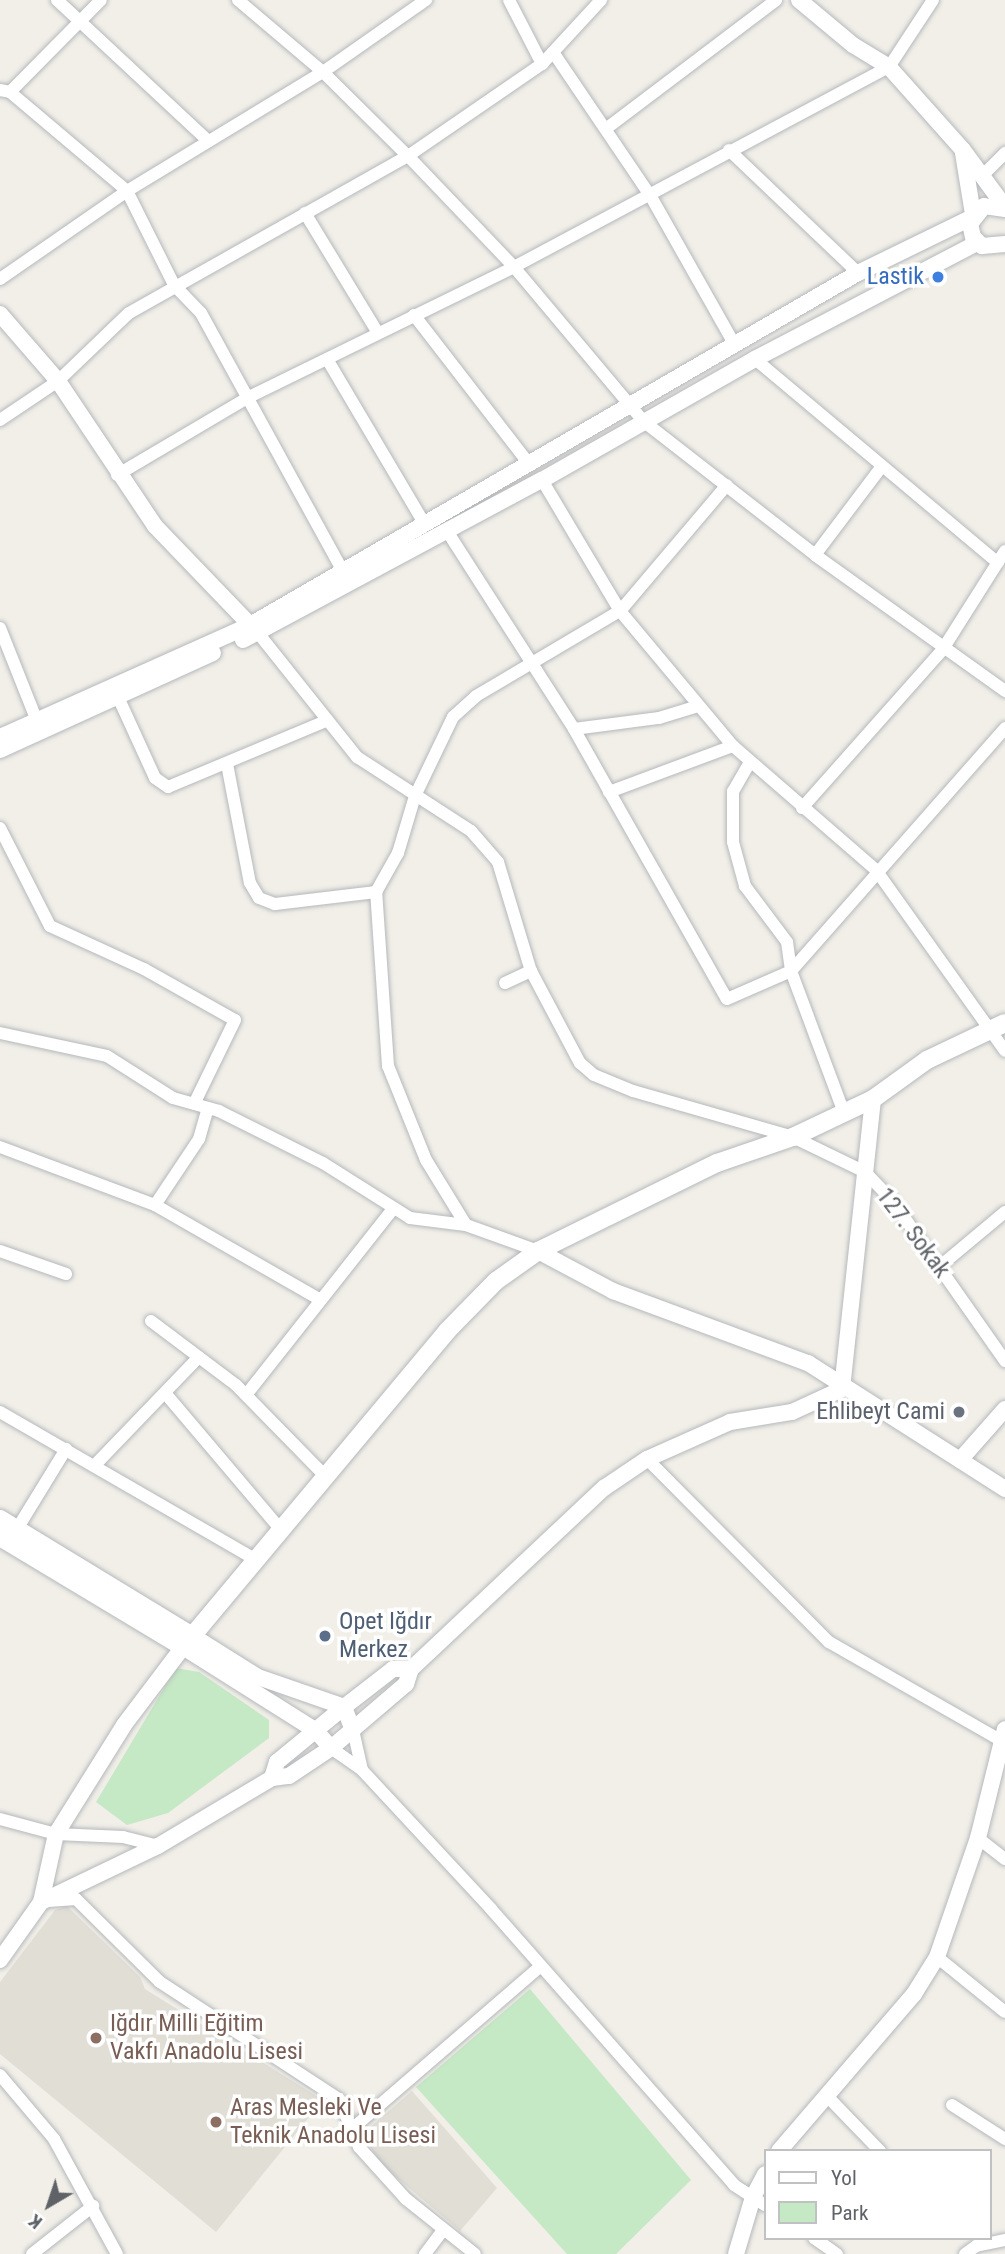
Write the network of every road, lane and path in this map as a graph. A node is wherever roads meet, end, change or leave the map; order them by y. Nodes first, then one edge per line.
1 (57, 0) edge
2 (102, 0) edge
3 (238, 0) edge
4 (426, 0) edge
5 (509, 0) edge
6 (601, 0) edge
7 (776, 0) edge
8 (799, 0) edge
9 (933, 0) edge
10 (81, 22) junction
11 (553, 52) junction
12 (542, 64) junction
13 (889, 67) junction
14 (323, 72) junction
15 (5, 91) edge
16 (607, 128) junction
17 (208, 141) junction
18 (729, 150) junction
19 (963, 150) junction
20 (1005, 153) edge
21 (408, 156) junction
22 (982, 176) junction
23 (127, 191) junction
24 (650, 195) junction
25 (1005, 208) edge
26 (305, 213) junction
27 (972, 216) junction
28 (977, 243) junction
29 (1004, 246) edge
30 (514, 267) junction
31 (858, 273) junction
32 (0, 279) edge
33 (174, 285) junction
34 (0, 314) edge
35 (414, 315) junction
36 (378, 333) junction
37 (736, 345) junction
38 (327, 359) junction
39 (755, 359) junction
40 (58, 381) junction
41 (247, 398) junction
42 (630, 407) junction
43 (0, 420) edge
44 (643, 421) junction
45 (529, 464) junction
46 (882, 466) junction
47 (117, 475) junction
48 (542, 480) junction
49 (727, 485) junction
50 (424, 523) junction
51 (447, 531) junction
52 (815, 555) junction
53 (1002, 557) edge
54 (346, 577) junction
55 (620, 611) junction
56 (0, 628) edge
57 (254, 629) junction
58 (943, 649) junction
59 (532, 663) junction
60 (1005, 691) edge
61 (118, 697) junction
62 (698, 706) junction
63 (37, 720) junction
64 (328, 720) junction
65 (1005, 728) edge
66 (574, 729) junction
67 (0, 737) edge
68 (733, 747) junction
69 (0, 750) edge
70 (750, 762) junction
71 (228, 764) junction
72 (608, 792) junction
73 (415, 796) junction
74 (802, 808) junction
75 (0, 828) edge
76 (876, 870) junction
77 (376, 892) junction
78 (531, 971) junction
79 (791, 971) junction
80 (505, 983) dead end
81 (997, 1027) edge
82 (0, 1033) edge
83 (1005, 1051) edge
84 (873, 1099) junction
85 (194, 1104) junction
86 (208, 1108) junction
87 (844, 1113) junction
88 (793, 1136) junction
89 (0, 1147) edge
90 (865, 1172) junction
91 (155, 1205) junction
92 (393, 1209) junction
93 (1005, 1212) edge
94 (466, 1225) junction
95 (0, 1251) edge
96 (538, 1251) junction
97 (939, 1267) junction
98 (66, 1274) dead end
99 (321, 1300) junction
100 (150, 1321) dead end
101 (199, 1357) junction
102 (1005, 1361) edge
103 (842, 1389) junction
104 (165, 1393) junction
105 (246, 1395) junction
106 (1005, 1409) edge
107 (0, 1412) edge
108 (66, 1449) junction
109 (647, 1459) junction
110 (960, 1460) junction
111 (94, 1466) junction
112 (325, 1476) junction
113 (1005, 1489) edge
114 (0, 1519) edge
115 (17, 1529) junction
116 (281, 1530) junction
117 (0, 1537) edge
118 (256, 1560) junction
119 (187, 1641) junction
120 (411, 1669) junction
121 (344, 1707) junction
122 (315, 1730) junction
123 (353, 1730) junction
124 (1004, 1739) edge
125 (331, 1748) junction
126 (362, 1770) junction
127 (271, 1778) junction
128 (0, 1819) edge
129 (56, 1834) junction
130 (978, 1839) junction
131 (158, 1846) junction
132 (1005, 1859) edge
133 (41, 1902) junction
134 (937, 1957) junction
135 (0, 1960) edge
136 (541, 1966) junction
137 (1005, 2012) edge
138 (0, 2075) edge
139 (826, 2095) junction
140 (952, 2105) dead end
141 (353, 2128) junction
142 (1005, 2139) edge
143 (781, 2149) edge
144 (878, 2149) edge
145 (764, 2179) edge
146 (759, 2201) edge
147 (93, 2206) junction
148 (443, 2230) junction
149 (817, 2240) edge
150 (1005, 2240) edge
151 (968, 2247) edge
152 (32, 2254) edge
153 (117, 2254) edge
154 (425, 2254) edge
155 (475, 2254) edge
156 (736, 2254) edge
157 (837, 2254) edge

1 - 10 street
2 - 10 street
3 - 14 street
4 - 14 street
5 - 12 street
6 - 11 street
7 - 16 street
8 - 13 street
9 - 13 street
10 - 15 street
10 - 17 street
11 - 12 street
11 - 16 street
12 - 21 street
13 - 18 street
13 - 19 street
14 - 17 street
14 - 21 street
15 - 23 street
16 - 24 street
17 - 23 street
18 - 24 street
18 - 31 street
19 - 22 street
19 - 27 street
20 - 22 street
21 - 26 street
21 - 30 street
22 - 25 street
23 - 32 street
23 - 33 street
24 - 30 street
24 - 37 street
25 - 27 street
26 - 33 street
26 - 36 street
27 - 28 street
27 - 31 street
28 - 29 street
28 - 39 street
30 - 35 street
30 - 42 street
31 - 37 street
33 - 40 street
33 - 41 street
34 - 40 street
35 - 36 street
35 - 45 street
36 - 38 street
37 - 42 street
38 - 41 street
38 - 50 street
39 - 44 street
39 - 46 street
40 - 43 street
40 - 47 street
41 - 47 street
41 - 54 street
42 - 44 street
42 - 45 street
44 - 48 street
44 - 49 street
45 - 50 street
46 - 52 street
46 - 53 street
47 - 57 street
48 - 51 street
48 - 55 street
49 - 52 street
49 - 55 street
50 - 54 street
51 - 54 street
51 - 59 street
52 - 58 street
53 - 58 street
54 - 57 street
55 - 59 street
55 - 62 street
56 - 63 street
57 - 61 street
57 - 63 street
57 - 64 street
58 - 60 street
58 - 74 street
59 - 66 street
59 - 73 street
61 - 69 street
61 - 71 street
62 - 66 street
62 - 68 street
63 - 67 street
64 - 71 street
64 - 73 street
65 - 76 street
66 - 72 street
68 - 70 street
68 - 72 street
70 - 74 street
70 - 79 street
71 - 77 street
72 - 79 street
73 - 77 street
73 - 78 street, 127. Sokak
74 - 76 street
75 - 85 street
76 - 79 street
76 - 81 street
77 - 94 street
78 - 80 street
78 - 88 street, 127. Sokak
79 - 87 street
81 - 83 street
81 - 84 main road
82 - 85 street
84 - 87 main road
84 - 90 street
85 - 86 street
86 - 91 street
86 - 92 street
87 - 88 main road
88 - 90 street, 127. Sokak
88 - 96 main road
89 - 91 street
90 - 97 street, 127. Sokak
90 - 103 street
91 - 99 street
92 - 94 street
92 - 99 street
93 - 97 street
94 - 96 street
95 - 98 street
96 - 103 street
96 - 112 main road
97 - 102 street, 127. Sokak
99 - 105 street
100 - 101 street
101 - 104 street
101 - 105 street
103 - 109 street
103 - 110 street
104 - 111 street
104 - 116 street
105 - 112 street
106 - 110 street
107 - 108 street
108 - 111 street
108 - 115 street
109 - 120 street
109 - 124 street
110 - 113 street
111 - 118 street
112 - 116 main road
114 - 115 main road
115 - 119 main road
116 - 118 main road
117 - 119 main road
118 - 119 main road
119 - 121 street
119 - 122 street
119 - 129 street
120 - 121 street
120 - 123 street
121 - 122 street
121 - 123 street
122 - 125 street
122 - 127 street
123 - 125 street
123 - 126 street
124 - 130 street
125 - 126 street
125 - 127 street
126 - 136 street
127 - 131 street
128 - 129 street
129 - 131 street
129 - 133 street
130 - 132 street
130 - 134 street
131 - 133 street
133 - 135 street
133 - 141 street
134 - 137 street
134 - 139 street
136 - 141 street
136 - 146 street
138 - 147 street
139 - 143 street
139 - 144 street
140 - 142 street
141 - 148 street
145 - 146 street
146 - 156 street
147 - 152 street
147 - 153 street
148 - 154 street
148 - 155 street
149 - 157 street
150 - 151 street

